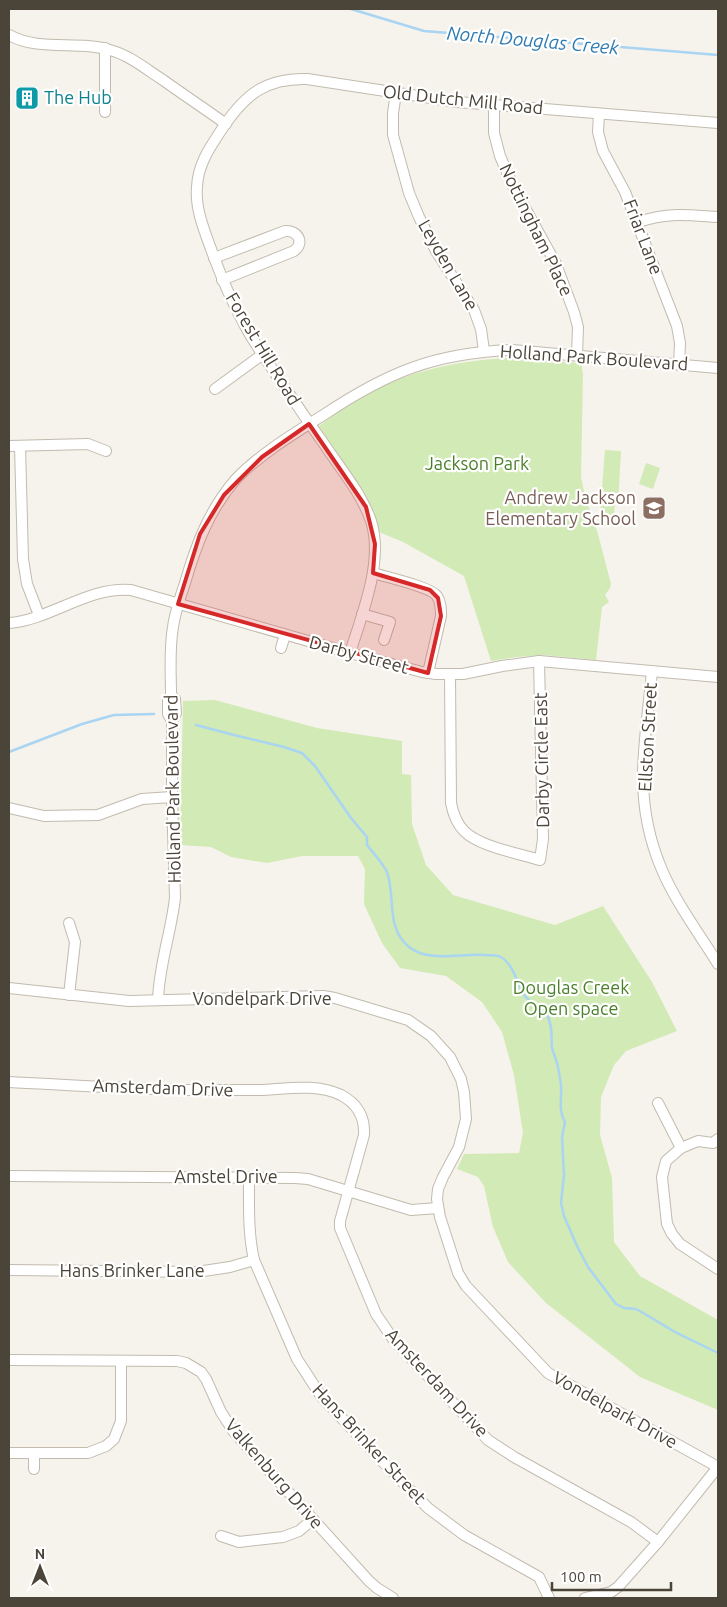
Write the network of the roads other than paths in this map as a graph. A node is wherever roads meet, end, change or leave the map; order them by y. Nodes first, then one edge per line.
1 (9, 35) edge
2 (105, 48) junction
3 (396, 93) junction
4 (494, 105) junction
5 (104, 112) dead end
6 (600, 114) junction
7 (226, 124) junction
8 (718, 124) edge
9 (718, 217) edge
10 (638, 222) junction
11 (214, 258) junction
12 (222, 280) junction
13 (484, 351) junction
14 (263, 354) junction
15 (577, 355) junction
16 (679, 364) junction
17 (718, 368) edge
18 (215, 389) dead end
19 (310, 424) junction
20 (9, 446) edge
21 (20, 446) junction
22 (106, 451) dead end
23 (373, 573) junction
24 (178, 604) junction
25 (362, 614) junction
26 (39, 615) junction
27 (9, 623) edge
28 (285, 635) junction
29 (384, 640) dead end
30 (281, 648) dead end
31 (350, 653) junction
32 (540, 661) junction
33 (652, 671) junction
34 (428, 673) junction
35 (450, 675) junction
36 (718, 678) edge
37 (172, 798) junction
38 (9, 808) edge
39 (69, 923) dead end
40 (718, 964) edge
41 (9, 988) edge
42 (69, 995) junction
43 (158, 1000) junction
44 (9, 1082) edge
45 (658, 1103) dead end
46 (717, 1143) edge
47 (681, 1148) junction
48 (9, 1176) edge
49 (249, 1178) junction
50 (348, 1190) junction
51 (438, 1208) junction
52 (254, 1260) junction
53 (718, 1269) edge
54 (9, 1270) edge
55 (9, 1360) edge
56 (121, 1361) junction
57 (9, 1453) edge
58 (34, 1453) junction
59 (718, 1467) edge
60 (34, 1469) dead end
61 (314, 1519) junction
62 (221, 1536) dead end
63 (658, 1542) junction
64 (388, 1597) edge
65 (550, 1598) edge
66 (585, 1598) edge

1 - 2 street
2 - 5 street
2 - 7 street
3 - 4 street, Old Dutch Mill Road
3 - 7 street, Old Dutch Mill Road
3 - 13 street, Leyden Lane
4 - 6 street, Old Dutch Mill Road
4 - 15 street, Nottingham Place
6 - 8 street, Old Dutch Mill Road
6 - 10 street, Friar Lane
7 - 11 street, Forest Hill Road
9 - 10 street
10 - 16 street, Friar Lane
11 - 12 street, Forest Hill Road
11 - 12 street
12 - 14 street, Forest Hill Road
13 - 15 street, Holland Park Boulevard
13 - 19 street, Holland Park Boulevard
14 - 18 street
14 - 19 street, Forest Hill Road
15 - 16 street, Holland Park Boulevard
16 - 17 street, Holland Park Boulevard
19 - 23 street, Forest Hill Road
19 - 24 street, Holland Park Boulevard
20 - 21 street
21 - 22 street
21 - 26 street
23 - 25 street, Forest Hill Road
23 - 34 street
24 - 26 street, Darby Street
24 - 28 street, Darby Street
24 - 37 street, Holland Park Boulevard
25 - 29 street
25 - 31 street, Forest Hill Road
26 - 27 street, Darby Street
28 - 30 street
28 - 31 street, Darby Street
31 - 34 street, Darby Street
32 - 33 street, Darby Street
32 - 35 street, Darby Street
32 - 35 street, Darby Circle East
33 - 36 street, Darby Street
33 - 40 street, Ellston Street
34 - 35 street, Darby Street
37 - 38 street
37 - 43 street, Holland Park Boulevard
39 - 42 street
41 - 42 street, Vondelpark Drive
42 - 43 street, Vondelpark Drive
43 - 51 street, Vondelpark Drive
44 - 50 street, Amsterdam Drive
45 - 47 street
46 - 47 street
47 - 53 street
48 - 49 street, Amstel Drive
49 - 50 street, Amstel Drive
49 - 52 street, Hans Brinker Street
50 - 51 street, Amstel Drive
50 - 63 street, Amsterdam Drive
51 - 59 street, Vondelpark Drive
52 - 54 street, Hans Brinker Lane
52 - 65 street, Hans Brinker Street
55 - 56 street, Valkenburg Drive
56 - 58 street
56 - 61 street, Valkenburg Drive
57 - 58 street
58 - 60 street
59 - 63 street
61 - 62 street
61 - 64 street, Valkenburg Drive
63 - 66 street

